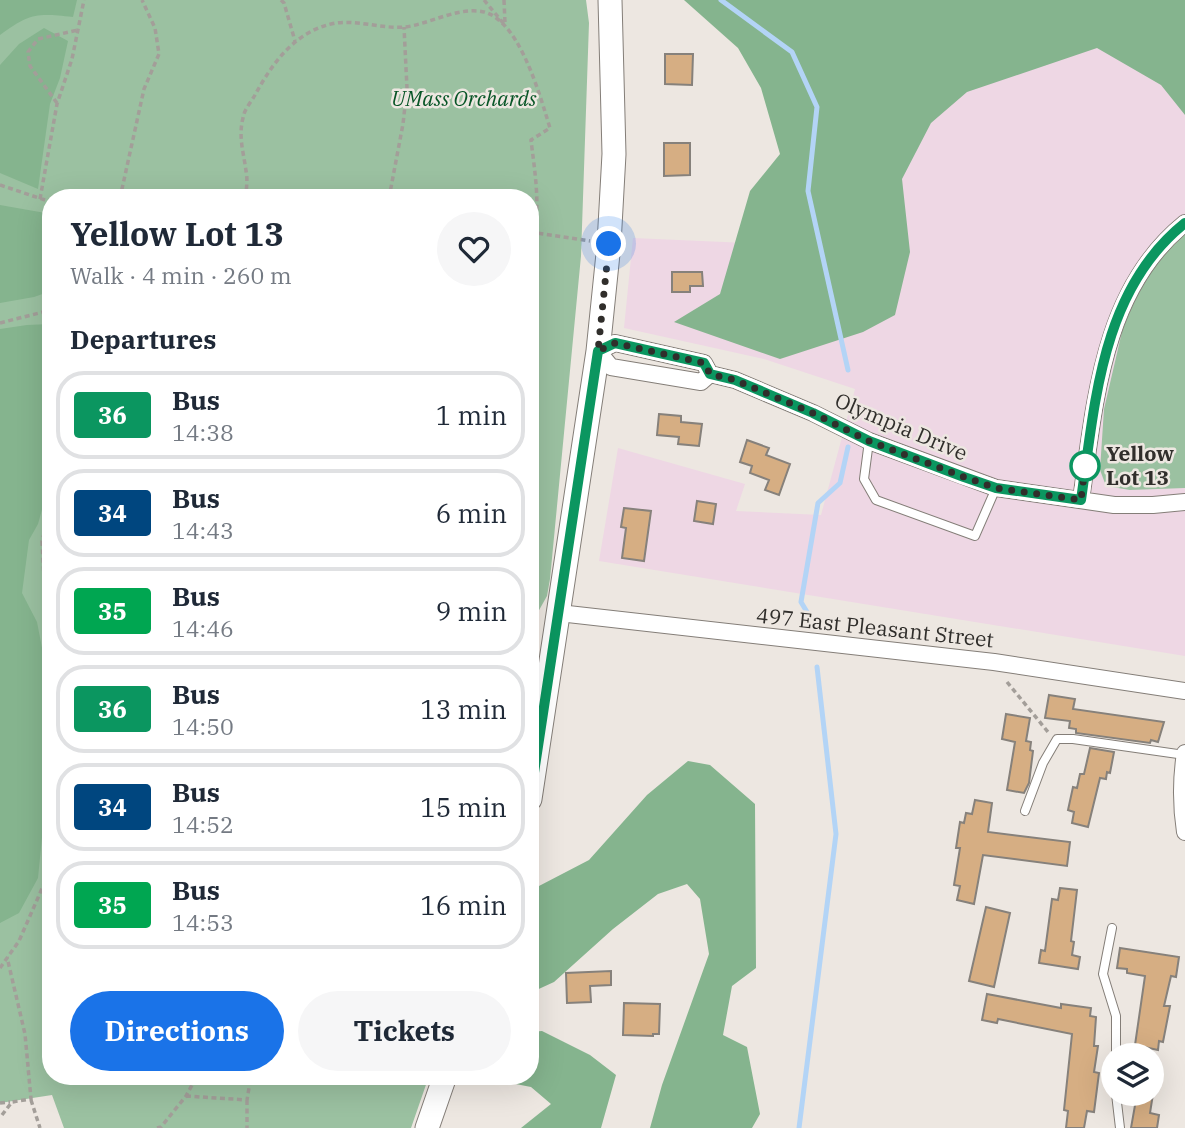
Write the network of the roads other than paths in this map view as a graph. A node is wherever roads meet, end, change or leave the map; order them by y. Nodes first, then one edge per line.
1 (610, 0) edge
2 (1185, 223) edge
3 (598, 351) junction
4 (710, 374) junction
5 (869, 441) junction
6 (996, 488) junction
7 (1081, 500) junction
8 (1185, 502) edge
9 (559, 613) junction
10 (1185, 691) edge
11 (539, 741) edge
12 (1185, 754) edge
13 (1025, 811) dead end
14 (1185, 832) edge
15 (1112, 928) dead end
16 (1116, 1043) edge
17 (442, 1085) edge
18 (1117, 1106) edge
19 (427, 1128) edge
20 (1120, 1128) edge

1 - 3 main road
2 - 7 street
3 - 4 street, Olympia Drive
3 - 4 street, Olympia Drive
3 - 9 main road
4 - 5 street, Olympia Drive
5 - 6 street, Olympia Drive
5 - 6 lane
6 - 7 street, Olympia Drive
7 - 8 street, Olympia Drive
9 - 10 street, 497 East Pleasant Street
9 - 11 main road
12 - 13 lane
12 - 14 street
15 - 16 lane
17 - 19 main road
18 - 20 lane

